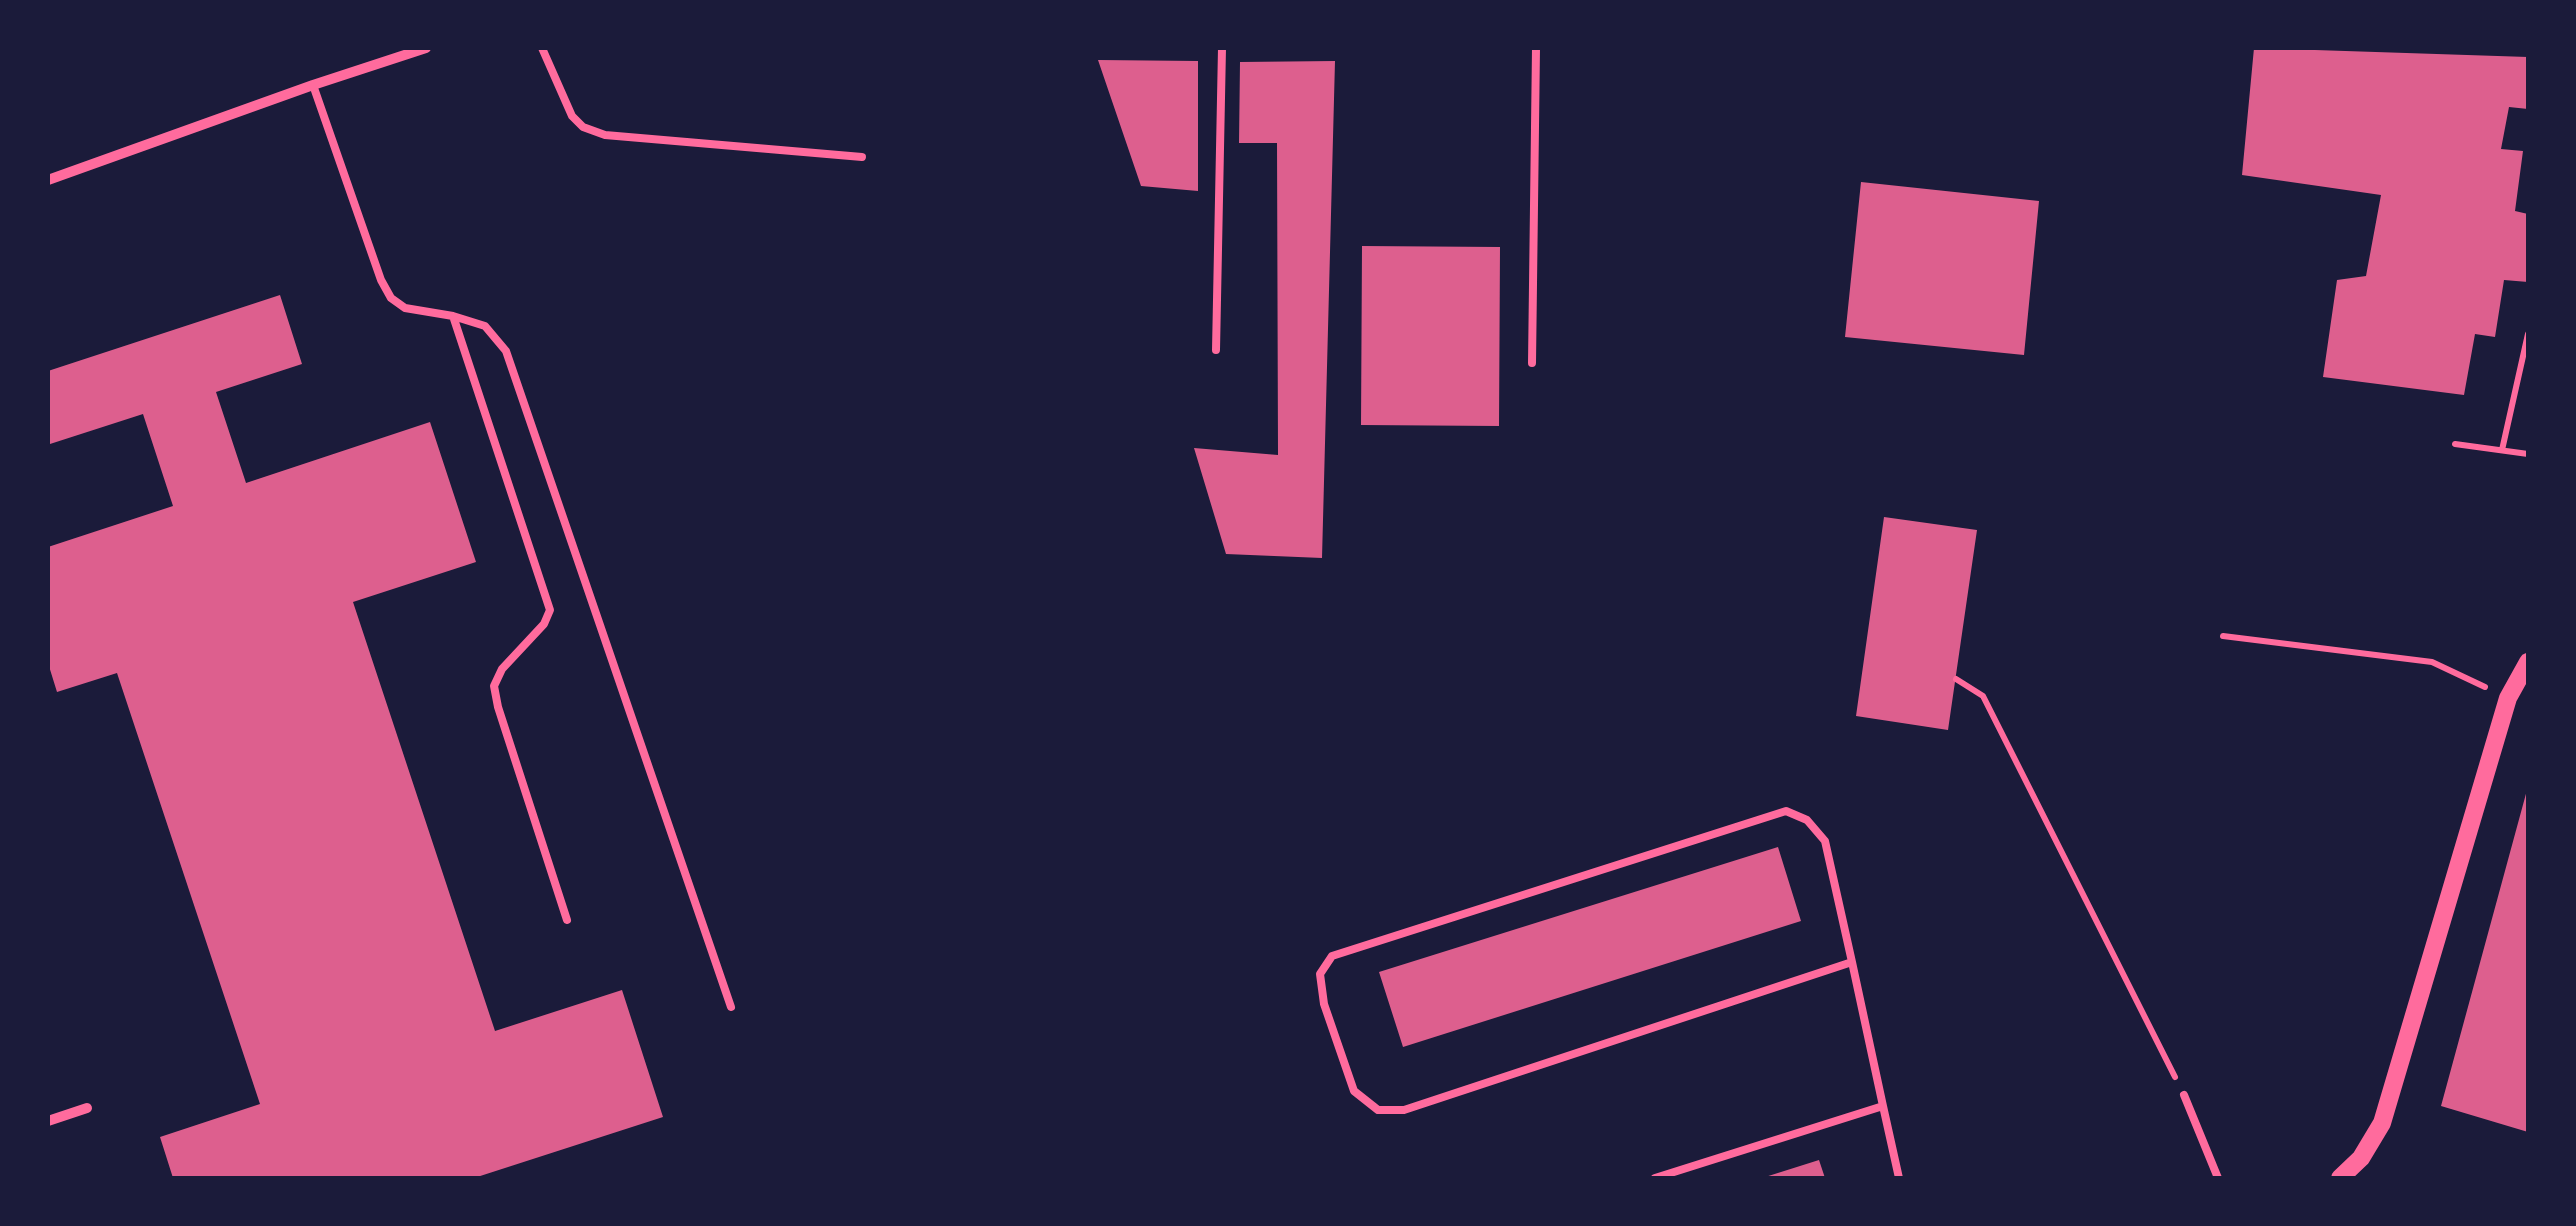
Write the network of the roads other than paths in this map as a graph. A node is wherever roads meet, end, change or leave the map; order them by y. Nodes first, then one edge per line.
1 (426, 48) edge
2 (542, 48) edge
3 (1222, 48) edge
4 (1536, 48) edge
5 (312, 86) junction
6 (862, 157) dead end
7 (48, 180) edge
8 (454, 316) junction
9 (1216, 350) dead end
10 (1532, 363) dead end
11 (2528, 662) edge
12 (567, 920) dead end
13 (1852, 962) junction
14 (731, 1007) dead end
15 (2184, 1095) road end
16 (1883, 1106) junction
17 (88, 1108) dead end
18 (48, 1121) edge
19 (1655, 1178) edge
20 (1898, 1178) edge
21 (2218, 1178) edge
22 (2340, 1178) edge

1 - 5 street
2 - 6 lane
3 - 9 lane
4 - 10 lane
5 - 7 street
5 - 8 lane
8 - 12 lane
8 - 14 lane
11 - 22 street
13 - 13 lane
13 - 16 lane
15 - 21 lane
16 - 19 lane
16 - 20 lane
17 - 18 street

